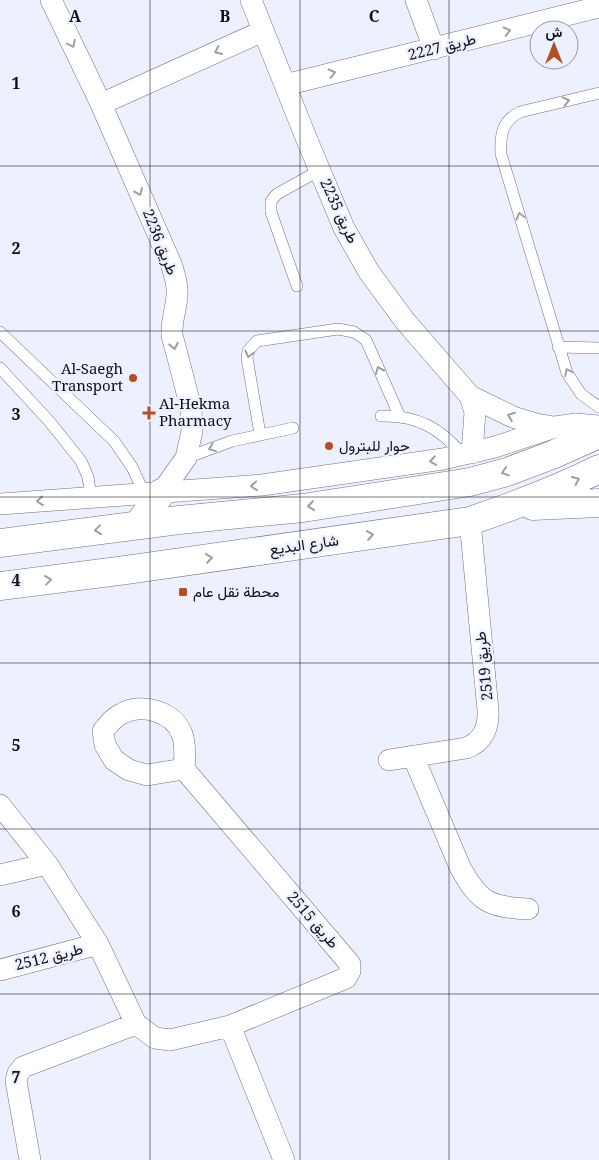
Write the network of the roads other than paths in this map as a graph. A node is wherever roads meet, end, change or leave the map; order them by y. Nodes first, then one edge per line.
1 (51, 0) edge
2 (251, 0) edge
3 (416, 0) edge
4 (599, 8) edge
5 (262, 30) junction
6 (434, 49) junction
7 (285, 85) junction
8 (599, 93) edge
9 (101, 104) junction
10 (320, 170) junction
11 (298, 286) dead end
12 (0, 332) edge
13 (558, 347) junction
14 (599, 348) edge
15 (0, 368) edge
16 (470, 396) junction
17 (599, 407) edge
18 (399, 415) junction
19 (380, 416) dead end
20 (599, 426) edge
21 (555, 427) junction
22 (293, 428) dead end
23 (260, 434) junction
24 (599, 434) edge
25 (468, 454) junction
26 (186, 458) junction
27 (599, 469) edge
28 (152, 493) junction
29 (91, 497) junction
30 (599, 503) edge
31 (0, 504) edge
32 (514, 506) junction
33 (470, 521) junction
34 (138, 526) junction
35 (0, 543) edge
36 (0, 586) edge
37 (414, 756) junction
38 (389, 760) dead end
39 (184, 769) dead end
40 (0, 805) edge
41 (47, 864) junction
42 (0, 875) edge
43 (528, 909) dead end
44 (98, 944) junction
45 (0, 970) edge
46 (136, 1024) junction
47 (230, 1026) junction
48 (30, 1160) edge
49 (284, 1160) edge

1 -> 9 street, طريق 2236
2 - 5 street, طريق 2235
3 - 6 street
6 -> 4 street, طريق 2227
5 - 7 street, طريق 2235
5 -> 9 street
7 -> 6 street, طريق 2227
7 - 10 street, طريق 2235
13 -> 8 lane
9 -> 26 street, طريق 2236
10 - 11 lane
10 - 16 street, طريق 2235
12 - 28 lane
13 - 14 lane
17 -> 13 lane
15 - 29 lane
21 -> 16 street, طريق 2235
16 - 25 street
18 - 19 lane
18 -> 23 lane
18 - 25 lane
20 - 21 street
21 - 25 street
22 - 23 lane
23 -> 26 lane
24 -> 34 main road
25 -> 28 street
26 - 28 street, طريق 2236
32 -> 27 main road, شارع البديع
28 - 29 street
28 - 34 main road
29 -> 31 street
30 - 32 main road
32 - 33 main road, شارع البديع
36 -> 33 main road, شارع البديع
33 - 37 street, طريق 2519
34 -> 35 main road
37 - 38 street, طريق 2519
37 - 43 street
39 - 47 street, طريق 2515
40 - 41 street, طريق 2515
41 - 42 street
41 - 44 street, طريق 2515
44 - 45 street, طريق 2512
44 - 46 street, طريق 2515
46 - 47 street, طريق 2515
46 - 48 street
47 - 49 street

